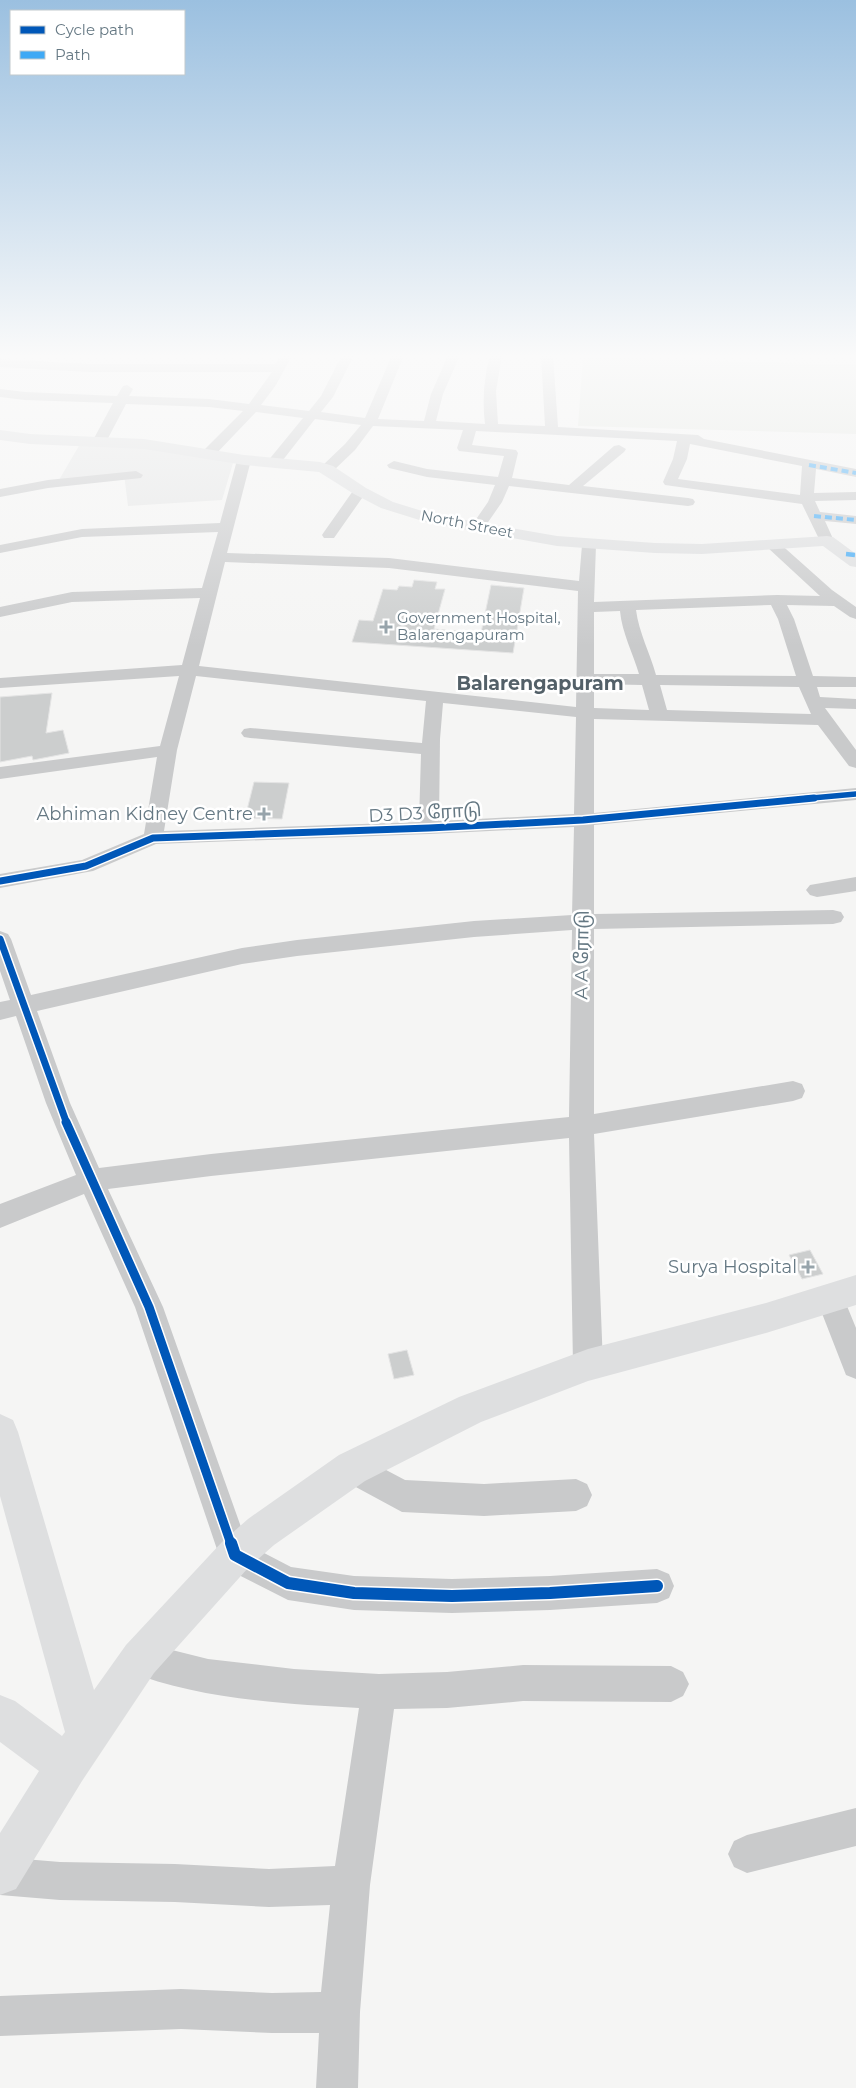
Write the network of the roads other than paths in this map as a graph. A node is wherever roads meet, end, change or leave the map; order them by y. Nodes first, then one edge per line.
1 (198, 452) edge
2 (281, 452) edge
3 (345, 452) edge
4 (506, 452) edge
5 (615, 452) edge
6 (681, 452) edge
7 (759, 452) edge
8 (802, 452) edge
9 (208, 454) joint
10 (244, 460) junction
11 (274, 462) junction
12 (813, 462) junction
13 (394, 465) dead end
14 (327, 469) junction
15 (856, 473) edge
16 (136, 476) dead end
17 (504, 481) junction
18 (573, 488) junction
19 (360, 491) junction
20 (0, 493) edge
21 (856, 496) edge
22 (807, 499) junction
23 (688, 502) dead end
24 (814, 516) junction
25 (856, 520) edge
26 (227, 527) junction
27 (477, 528) junction
28 (330, 535) dead end
29 (827, 541) junction
30 (772, 544) junction
31 (589, 545) junction
32 (0, 549) edge
33 (218, 557) junction
34 (853, 557) edge
35 (208, 593) junction
36 (586, 597) junction
37 (776, 600) junction
38 (837, 601) junction
39 (628, 606) junction
40 (0, 612) edge
41 (856, 614) edge
42 (188, 670) junction
43 (648, 678) junction
44 (585, 679) junction
45 (808, 681) junction
46 (856, 682) edge
47 (0, 683) edge
48 (435, 697) junction
49 (813, 702) junction
50 (856, 704) edge
51 (585, 713) junction
52 (660, 716) junction
53 (823, 720) junction
54 (250, 733) dead end
55 (168, 750) junction
56 (431, 750) junction
57 (856, 762) edge
58 (0, 773) edge
59 (856, 794) edge
60 (583, 820) junction
61 (429, 828) junction
62 (153, 838) junction
63 (0, 881) edge
64 (856, 884) edge
65 (817, 890) dead end
66 (833, 917) dead end
67 (583, 922) junction
68 (0, 940) edge
69 (12, 1009) edge
70 (793, 1091) dead end
71 (581, 1126) junction
72 (91, 1180) junction
73 (0, 1216) edge
74 (843, 1294) edge
75 (588, 1365) junction
76 (856, 1365) edge
77 (0, 1432) edge
78 (352, 1468) junction
79 (576, 1495) dead end
80 (234, 1555) junction
81 (657, 1586) dead end
82 (140, 1659) junction
83 (671, 1684) dead end
84 (379, 1692) junction
85 (0, 1716) edge
86 (77, 1750) junction
87 (856, 1826) edge
88 (747, 1854) dead end
89 (0, 1874) edge
90 (351, 1885) junction
91 (340, 2012) junction
92 (0, 2016) edge
93 (337, 2088) edge

1 - 9 street, North Street
2 - 11 street
3 - 14 street
4 - 17 street
5 - 18 street
6 - 22 street
7 - 12 street
8 - 12 street
9 - 10 street, North Street
10 - 11 street, North Street
10 - 26 street
11 - 14 street, North Street
12 - 15 street
12 - 22 street
13 - 17 street
14 - 19 street, North Street
16 - 20 street
17 - 18 street
17 - 27 street
18 - 23 street
19 - 27 street, North Street
19 - 28 street
21 - 22 street
22 - 24 street
24 - 25 street
24 - 29 street
26 - 32 street
26 - 33 street
27 - 31 street, North Street
29 - 30 street, North Street
29 - 34 street
30 - 31 street, North Street
30 - 38 street
31 - 36 street, A A ரோடு
33 - 35 street
33 - 36 street
35 - 40 street
35 - 42 street
36 - 39 street
36 - 44 street, A A ரோடு
37 - 38 street
37 - 39 street
37 - 45 street
38 - 41 street
39 - 43 street
42 - 47 street
42 - 48 street
42 - 55 street
43 - 44 street
43 - 45 street
43 - 52 street
44 - 51 street, A A ரோடு
45 - 46 street
45 - 49 street
48 - 51 street
48 - 56 street
49 - 50 street
49 - 53 street
51 - 52 street
51 - 60 street, A A ரோடு
52 - 53 street
53 - 57 street
54 - 56 street
55 - 58 street
55 - 62 street
56 - 61 street
59 - 60 street, D3 D3 ரோடு
60 - 61 street, D3 D3 ரோடு
60 - 67 street, A A ரோடு
61 - 62 street, D3 D3 ரோடு
62 - 63 street, D3 D3 ரோடு
64 - 65 street
66 - 67 street
67 - 69 street
67 - 71 street, A A ரோடு
68 - 69 street
69 - 72 street
70 - 71 street
71 - 72 street
71 - 75 street, A A ரோடு
72 - 73 street
72 - 80 street
74 - 75 street
74 - 76 street
75 - 78 street
77 - 86 street
78 - 79 street
78 - 80 street
80 - 81 street
80 - 82 street
82 - 84 street
82 - 86 street
83 - 84 street
84 - 90 street
85 - 86 street
86 - 89 street
87 - 88 street
89 - 90 street
90 - 91 street
91 - 92 street
91 - 93 street

